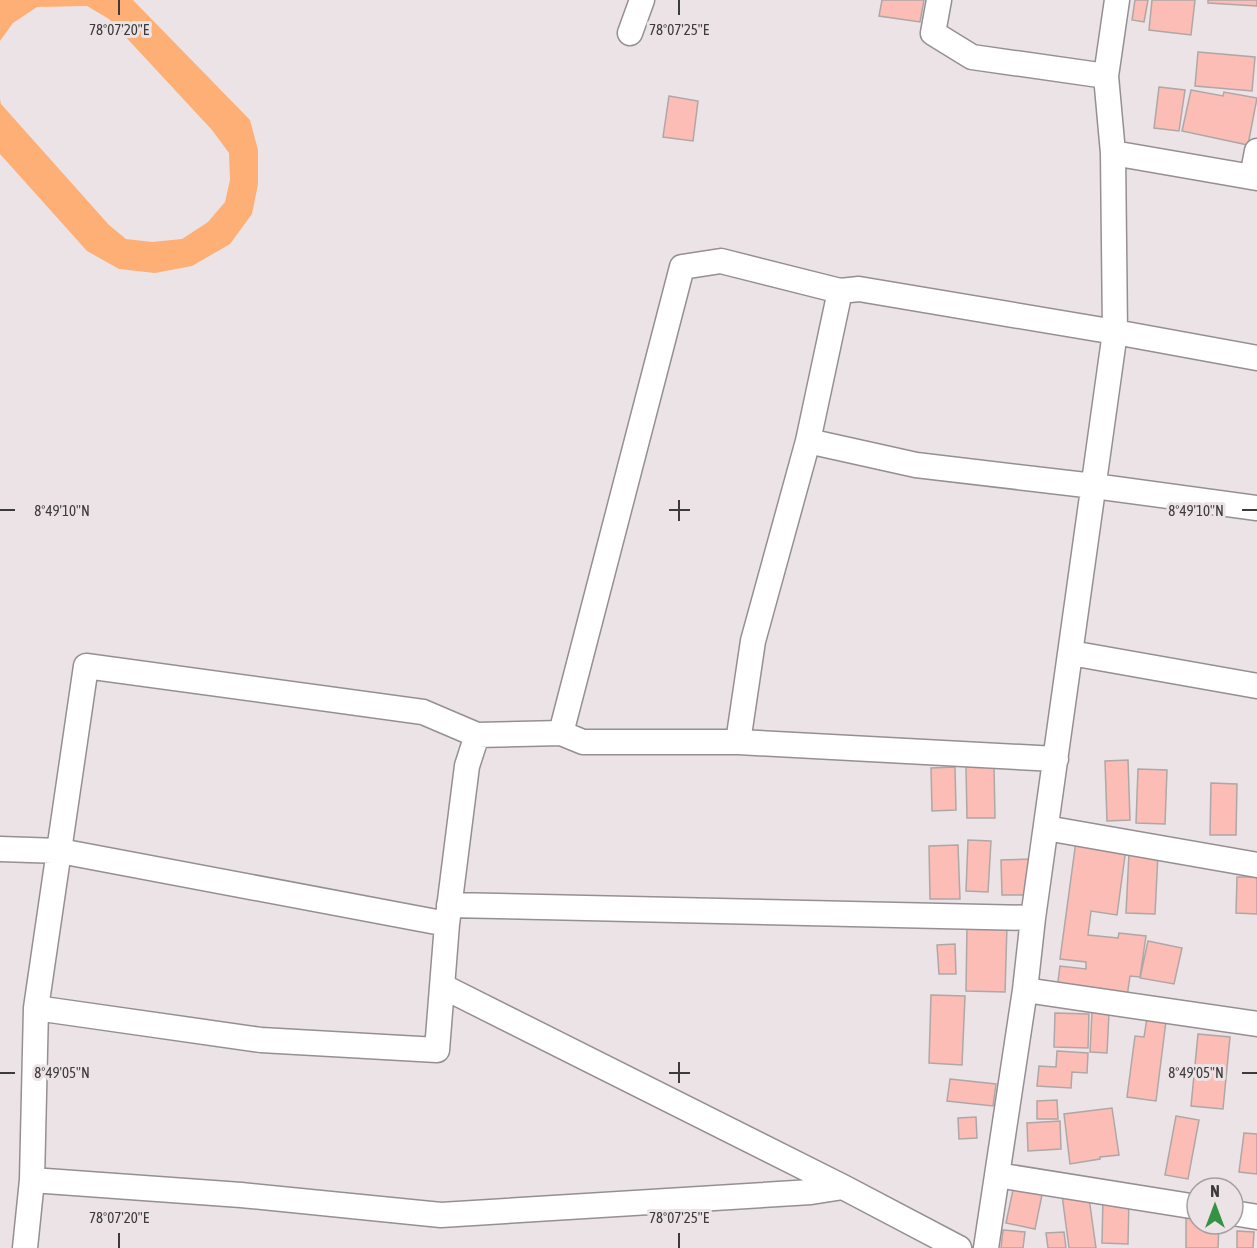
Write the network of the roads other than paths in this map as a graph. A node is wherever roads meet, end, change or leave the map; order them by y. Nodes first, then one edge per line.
1 (642, 0) edge
2 (939, 0) edge
3 (1117, 0) edge
4 (630, 33) dead end
5 (1106, 76) junction
6 (1257, 151) edge
7 (1113, 153) junction
8 (1254, 178) edge
9 (840, 291) junction
10 (1116, 332) junction
11 (1257, 358) edge
12 (808, 441) junction
13 (1094, 486) junction
14 (1257, 508) edge
15 (1071, 653) junction
16 (1257, 686) edge
17 (561, 733) junction
18 (477, 735) junction
19 (738, 742) junction
20 (1056, 759) junction
21 (1046, 828) junction
22 (0, 849) edge
23 (60, 851) junction
24 (1257, 865) edge
25 (448, 914) junction
26 (1033, 918) junction
27 (442, 986) junction
28 (1025, 990) junction
29 (36, 1008) junction
30 (1257, 1024) edge
31 (997, 1175) junction
32 (32, 1180) junction
33 (843, 1187) junction
34 (1185, 1205) edge
35 (930, 1241) edge
36 (25, 1248) edge
37 (959, 1248) edge
38 (986, 1248) edge

1 - 4 street
2 - 5 street
3 - 5 street
5 - 7 street
6 - 8 street
7 - 8 street
7 - 10 street
9 - 10 street
9 - 12 street
9 - 17 street
10 - 11 street
10 - 13 street
12 - 13 street
12 - 19 street
13 - 14 street
13 - 15 street
15 - 16 street
15 - 20 street
17 - 18 street
17 - 19 street
18 - 23 street
18 - 25 street
19 - 20 street
20 - 21 street
21 - 24 street
21 - 26 street
22 - 23 street
23 - 25 street
23 - 29 street
25 - 26 street
25 - 27 street
26 - 28 street
27 - 29 street
27 - 33 street
28 - 30 street
28 - 31 street
29 - 32 street
31 - 34 street
31 - 38 street
32 - 33 street
32 - 36 street
33 - 35 street
35 - 37 street

